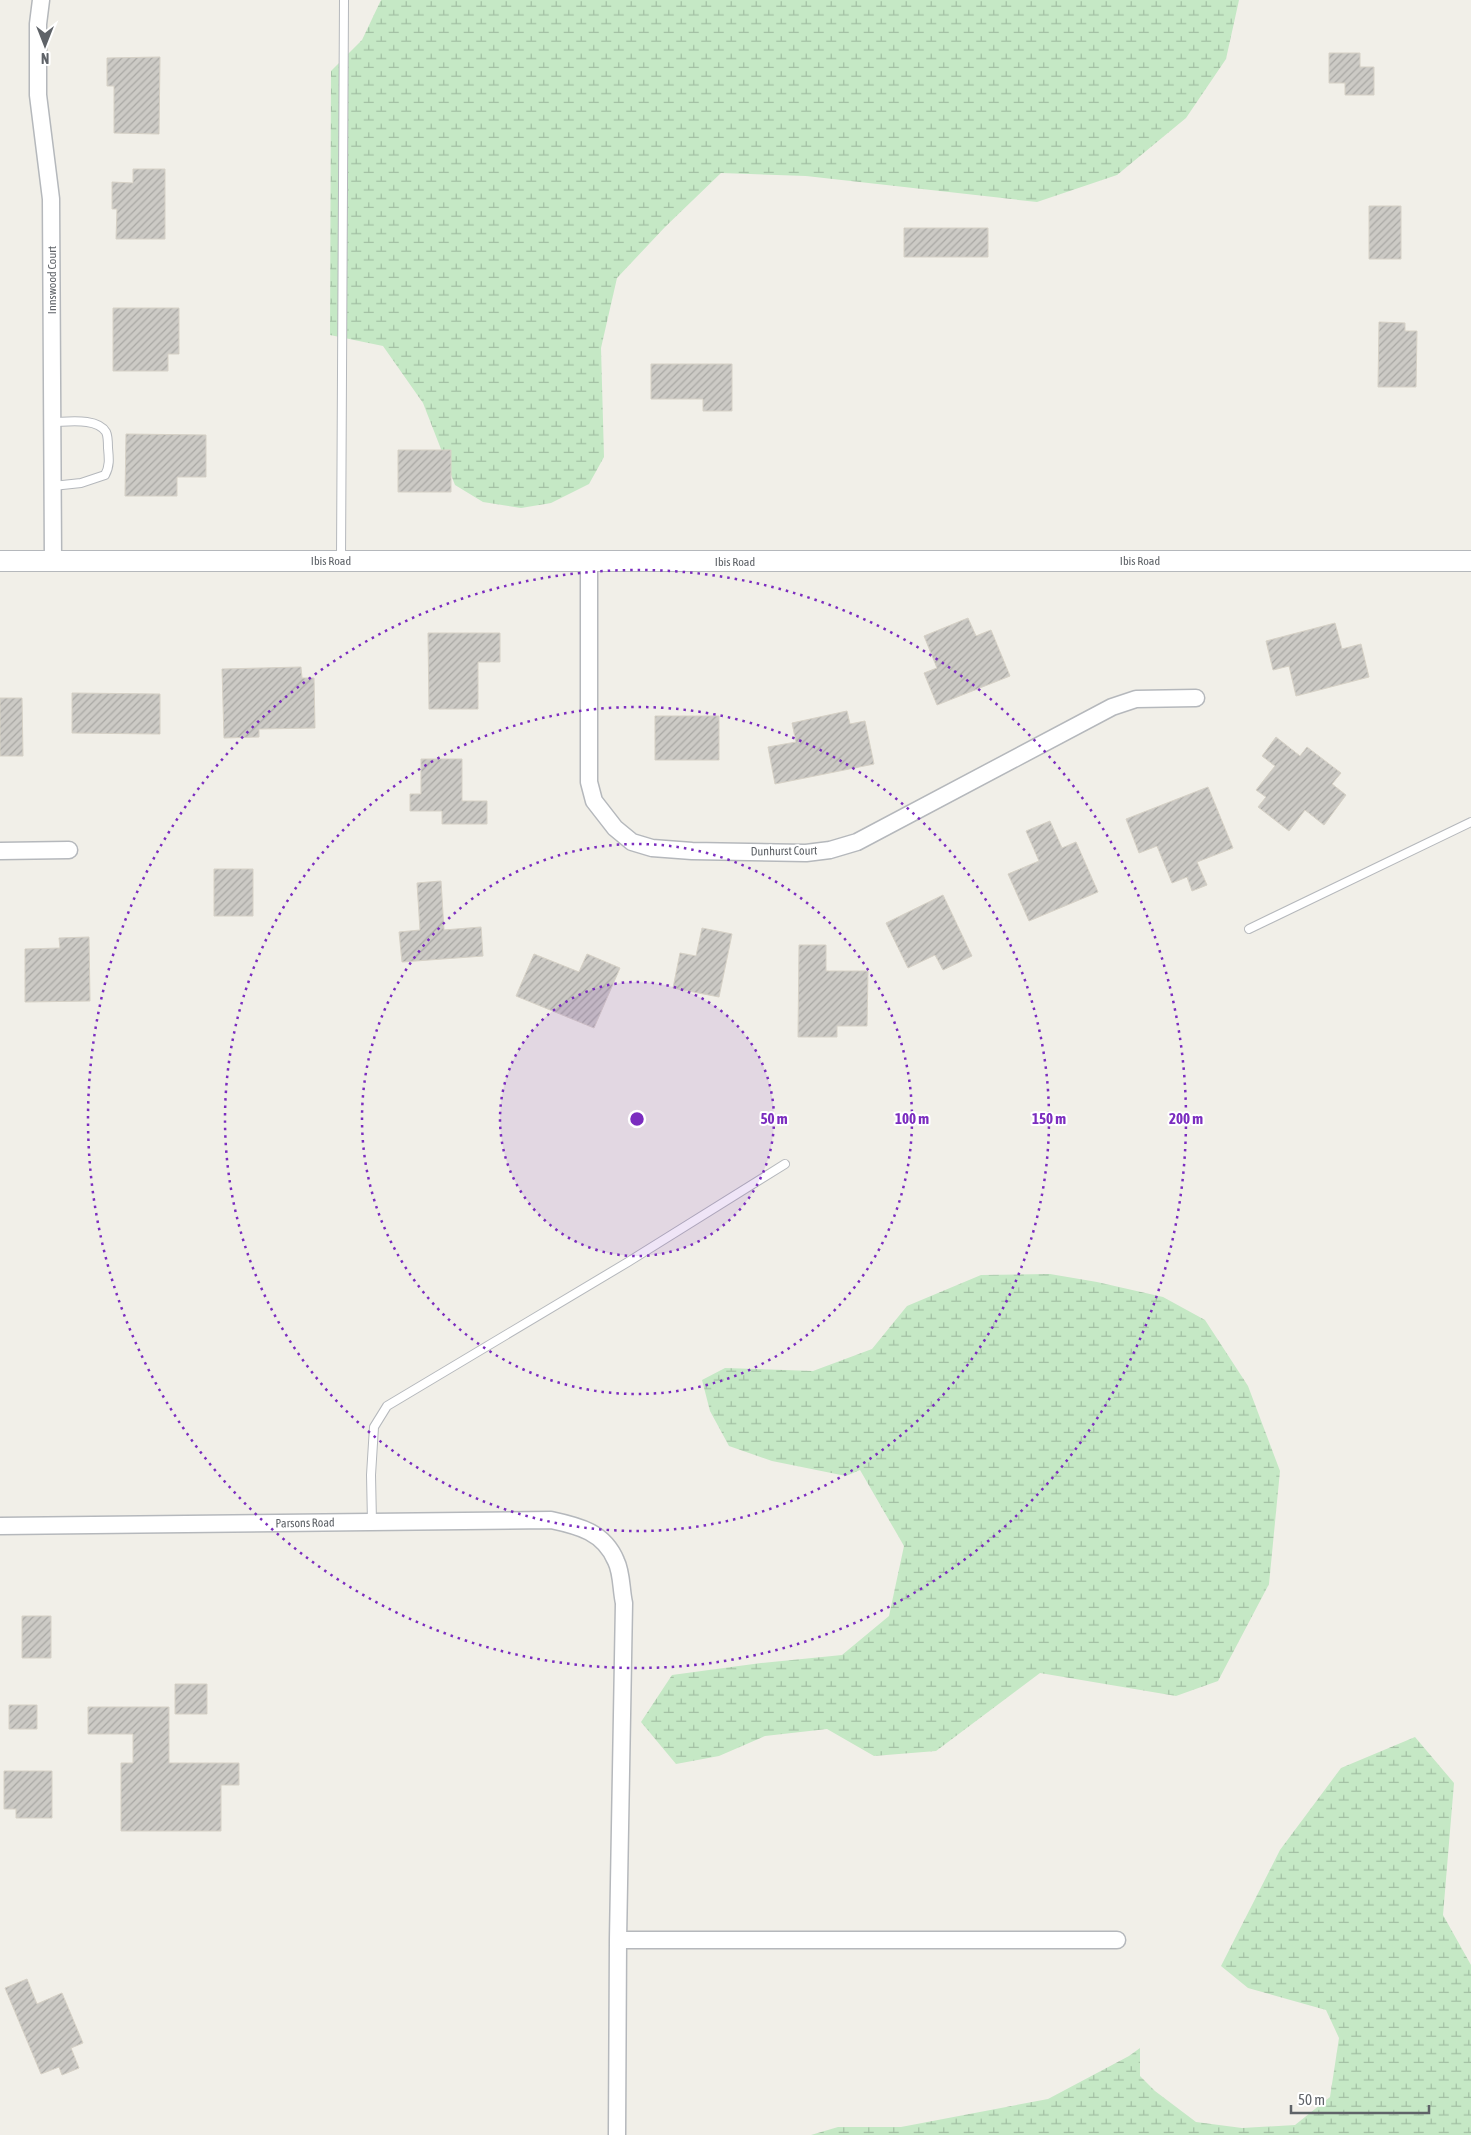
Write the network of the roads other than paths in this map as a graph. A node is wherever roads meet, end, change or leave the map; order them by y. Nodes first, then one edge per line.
1 (41, 0) edge
2 (344, 0) edge
3 (52, 422) junction
4 (53, 486) junction
5 (0, 560) edge
6 (53, 560) junction
7 (341, 561) junction
8 (1471, 561) edge
9 (589, 562) junction
10 (1196, 698) dead end
11 (1471, 822) edge
12 (69, 850) dead end
13 (0, 851) edge
14 (1249, 929) dead end
15 (785, 1164) dead end
16 (372, 1522) junction
17 (0, 1526) edge
18 (618, 1940) junction
19 (1117, 1940) dead end
20 (618, 2135) edge

1 - 3 street, Innswood Court
2 - 7 lane
3 - 4 street, Innswood Court
3 - 4 lane
4 - 6 street, Innswood Court
5 - 6 street, Ibis Road
6 - 7 street, Ibis Road
7 - 9 street, Ibis Road
8 - 9 street, Ibis Road
9 - 10 street, Dunhurst Court
11 - 14 lane
12 - 13 street
15 - 16 lane
16 - 17 street, Parsons Road
16 - 18 street, Parsons Road
18 - 19 street
18 - 20 street

